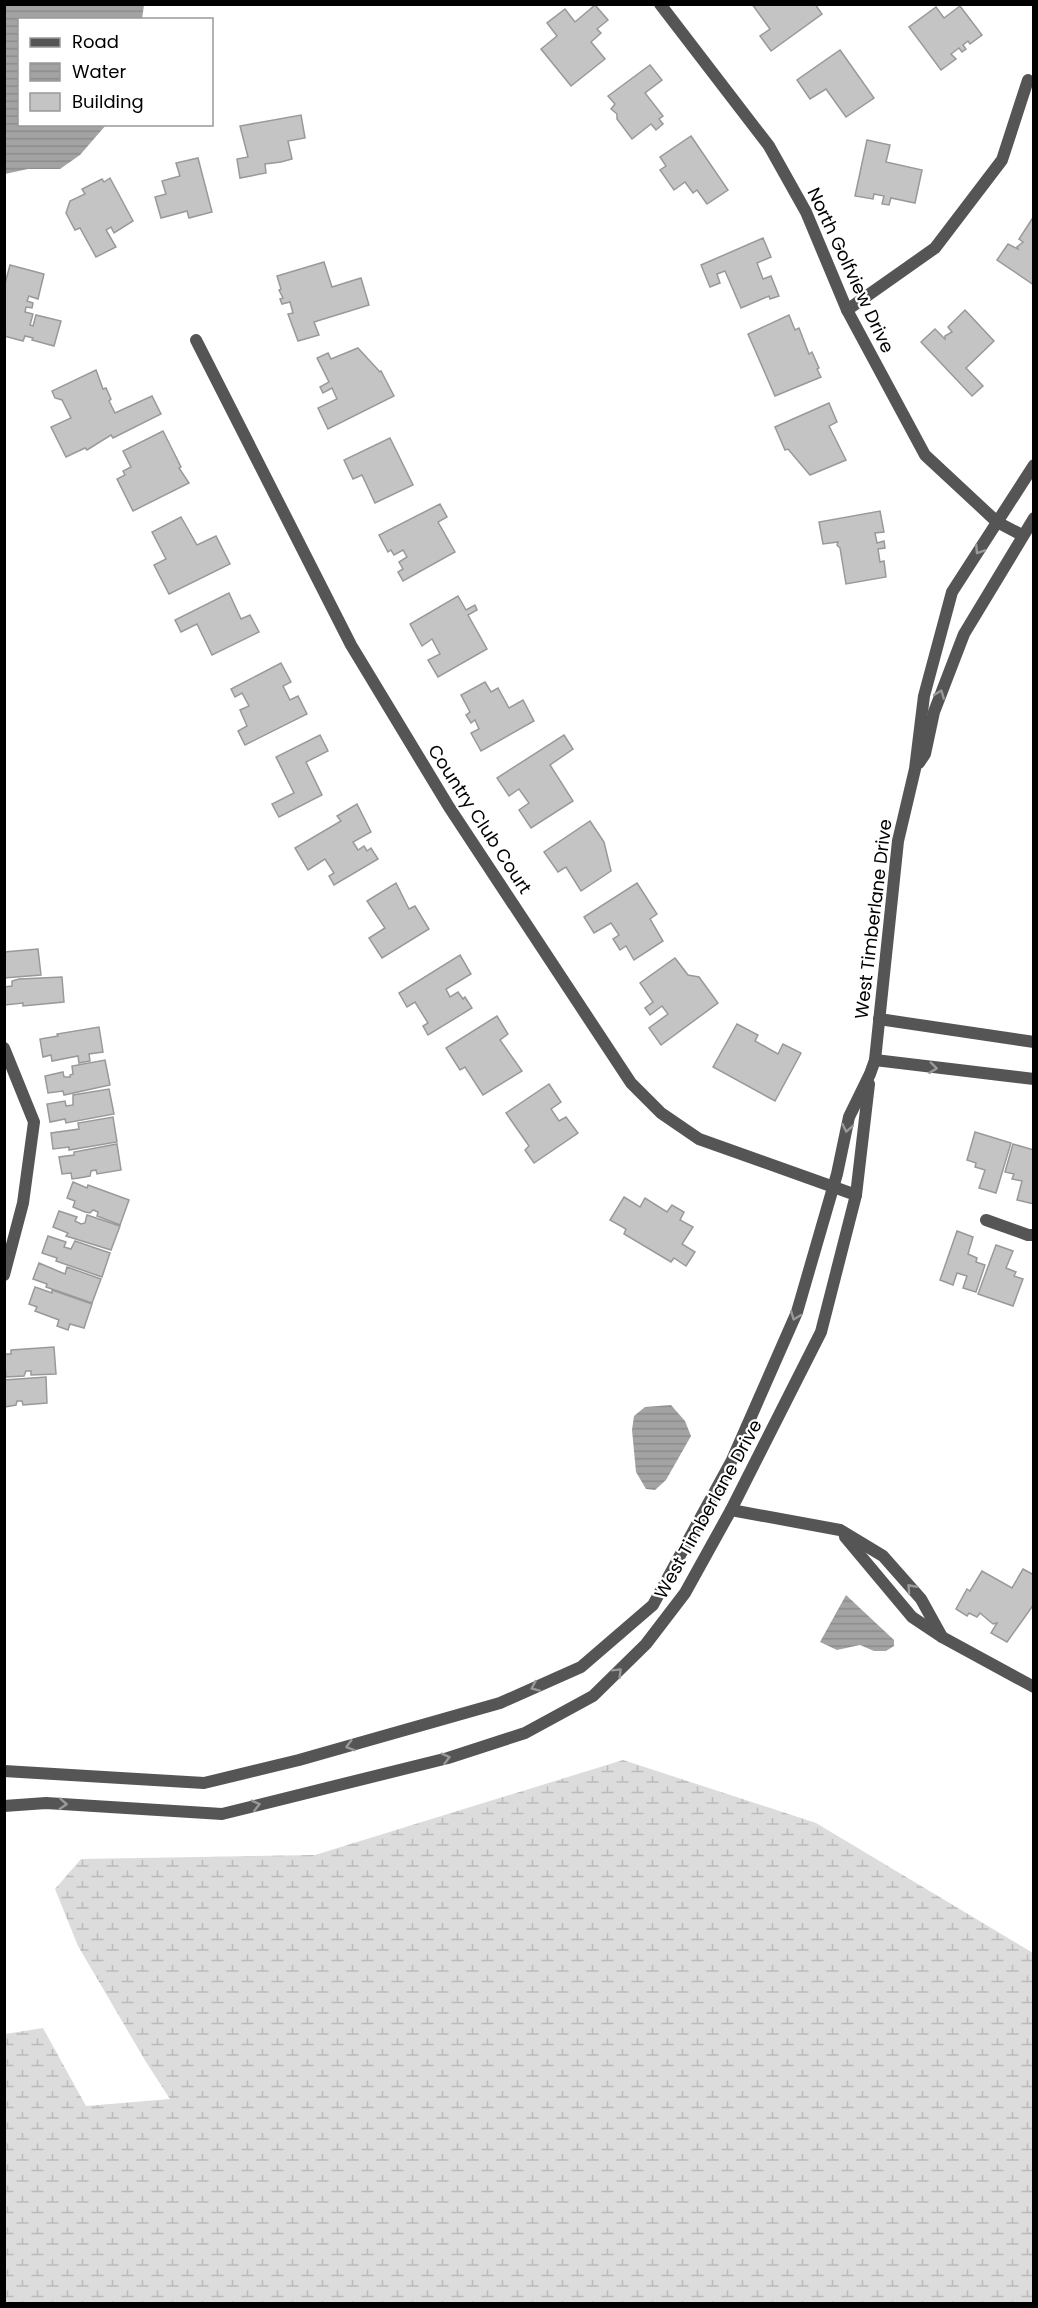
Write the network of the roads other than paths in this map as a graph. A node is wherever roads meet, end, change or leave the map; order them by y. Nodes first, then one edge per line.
1 (660, 4) edge
2 (1028, 80) dead end
3 (847, 310) junction
4 (196, 340) dead end
5 (1034, 465) edge
6 (1034, 518) edge
7 (997, 522) junction
8 (1022, 535) junction
9 (915, 769) junction
10 (879, 1019) junction
11 (1034, 1042) edge
12 (4, 1048) edge
13 (874, 1060) junction
14 (870, 1074) junction
15 (1034, 1079) edge
16 (833, 1187) junction
17 (856, 1195) junction
18 (986, 1220) dead end
19 (1034, 1235) edge
20 (4, 1275) edge
21 (731, 1510) junction
22 (840, 1530) junction
23 (942, 1637) junction
24 (1034, 1687) edge
25 (4, 1772) edge
26 (4, 1806) edge

1 - 3 street, North Golfview Drive
2 - 3 street
3 - 7 street, North Golfview Drive
4 - 16 street, Country Club Court
5 - 7 street, West Timberlane Drive
6 - 8 street, West Timberlane Drive
7 - 8 street, North Golfview Drive
7 -> 9 street, West Timberlane Drive
9 -> 8 street, West Timberlane Drive
9 - 10 street, West Timberlane Drive
10 - 11 street
10 - 13 street, West Timberlane Drive
12 - 20 street
13 - 14 street, West Timberlane Drive
13 -> 15 street
14 -> 16 street, West Timberlane Drive
14 - 17 street, West Timberlane Drive
16 - 17 street, Country Club Court
16 -> 25 street, West Timberlane Drive
17 - 21 street, West Timberlane Drive
18 - 19 street
21 - 22 street
26 -> 21 street, West Timberlane Drive
22 - 23 street
23 -> 22 street
23 - 24 street

